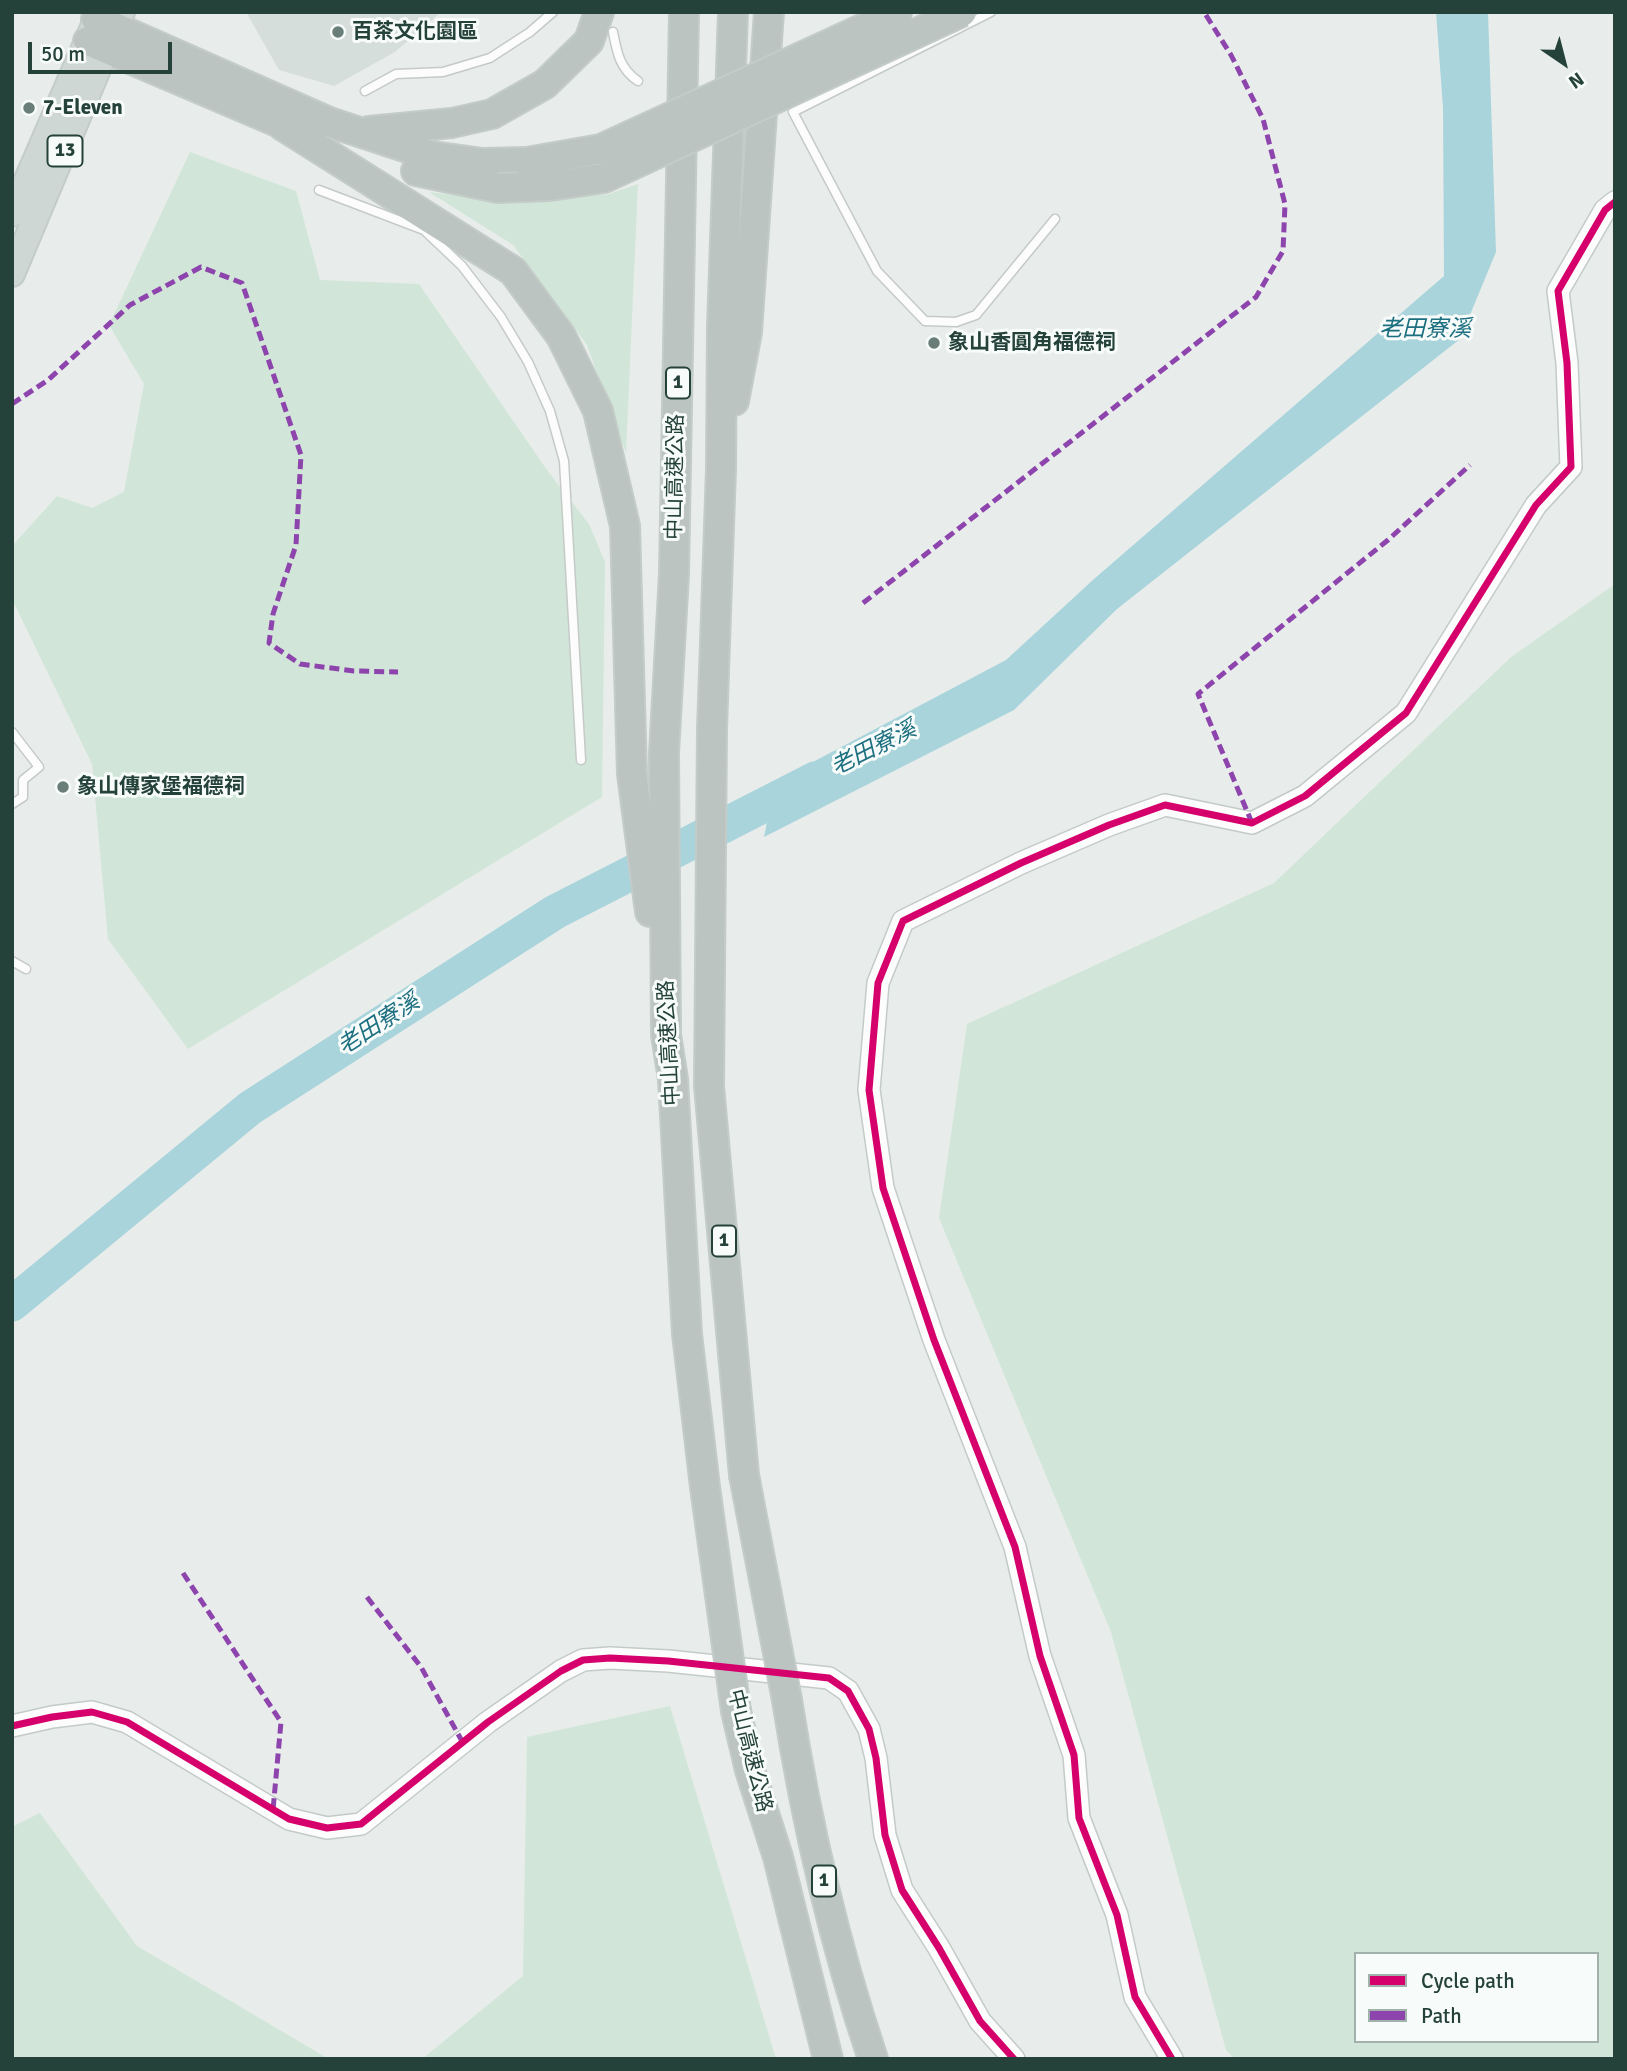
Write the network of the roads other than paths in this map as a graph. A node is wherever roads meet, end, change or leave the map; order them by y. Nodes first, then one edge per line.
1 (553, 12) edge
2 (684, 12) edge
3 (733, 12) edge
4 (769, 12) edge
5 (899, 12) edge
6 (962, 12) edge
7 (992, 12) edge
8 (606, 22) edge
9 (105, 27) edge
10 (638, 81) dead end
11 (365, 91) dead end
12 (284, 125) junction
13 (360, 132) junction
14 (319, 190) dead end
15 (1612, 210) edge
16 (19, 219) edge
17 (1055, 219) dead end
18 (12, 274) edge
19 (721, 469) junction
20 (12, 732) edge
21 (581, 760) dead end
22 (12, 804) edge
23 (12, 961) edge
24 (26, 969) dead end
25 (666, 1035) junction
26 (12, 1727) edge
27 (828, 2059) edge
28 (873, 2059) edge
29 (1014, 2059) edge
30 (1172, 2059) edge

1 - 11 lane
2 - 25 highway, 中山高速公路 / 1
3 - 19 highway, 中山高速公路 / 1
4 - 19 highway
5 - 13 highway, bridge
6 - 12 highway, bridge
7 - 17 lane
8 - 10 lane
8 - 13 highway
9 - 12 highway
9 - 13 highway
9 - 16 main road, 13
12 - 25 highway
14 - 21 lane
15 - 30 street
16 - 18 main road, 13
19 - 28 highway, 中山高速公路 / 1, bridge
20 - 22 lane
23 - 24 lane
25 - 27 highway, 中山高速公路 / 1, bridge
26 - 29 street

